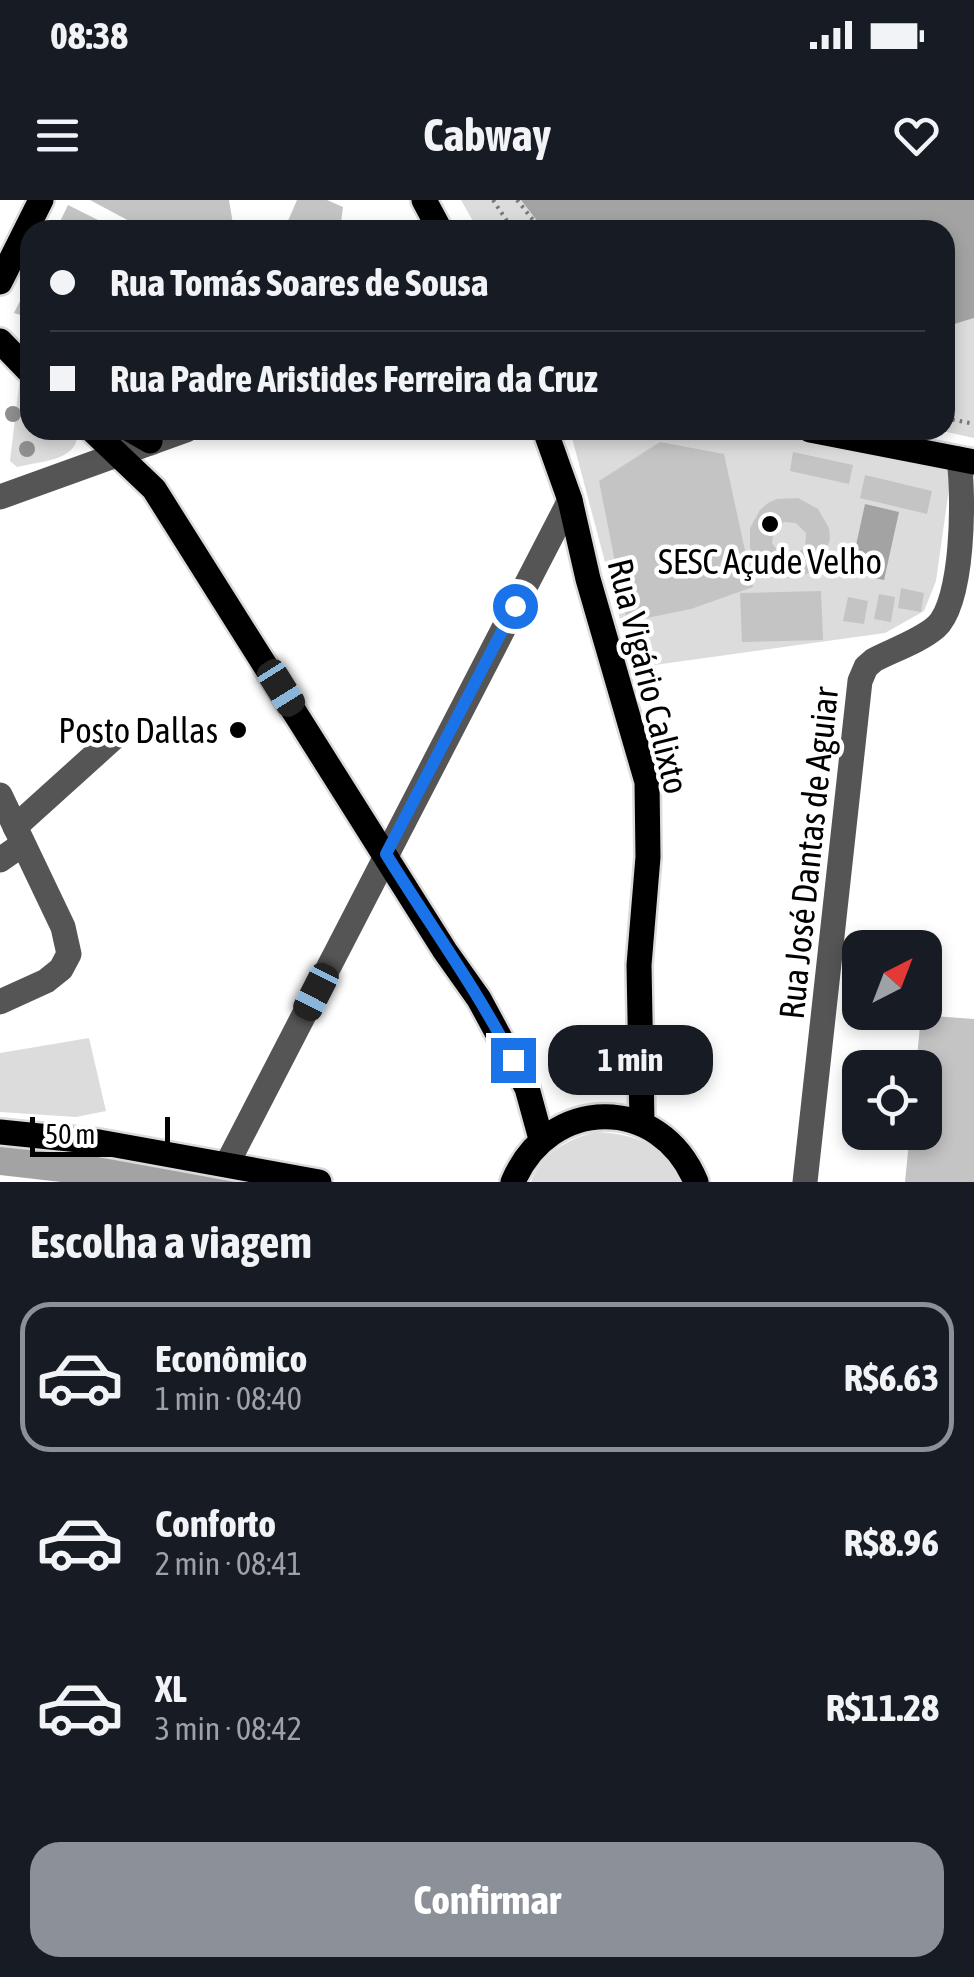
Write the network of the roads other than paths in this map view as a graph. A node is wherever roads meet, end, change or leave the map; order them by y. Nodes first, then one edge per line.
1 (20, 243) edge
2 (0, 282) edge
3 (0, 341) edge
4 (20, 362) edge
5 (102, 440) edge
6 (134, 440) edge
7 (549, 440) edge
8 (862, 440) edge
9 (116, 453) junction
10 (966, 460) edge
11 (0, 497) edge
12 (570, 500) junction
13 (118, 734) dead end
14 (0, 794) edge
15 (19, 836) junction
16 (386, 854) junction
17 (0, 860) edge
18 (0, 1002) edge
19 (642, 1124) junction
20 (0, 1132) edge
21 (542, 1139) junction
22 (227, 1164) junction
23 (319, 1182) edge
24 (513, 1182) edge
25 (696, 1182) edge
26 (806, 1182) edge

1 - 2 main road
3 - 4 main road
5 - 9 main road
6 - 9 street
7 - 12 main road, Rua Vigário Calixto
8 - 10 main road
9 - 11 street
9 - 16 main road
10 - 26 street, Rua José Dantas de Aguiar
12 - 16 street
12 - 19 main road, Rua Vigário Calixto
13 - 15 street
14 - 15 street
15 - 17 street
15 - 18 street
16 - 21 main road
16 - 22 street
19 - 21 main road
19 - 25 main road
20 - 22 main road
21 - 24 main road
22 - 23 main road

